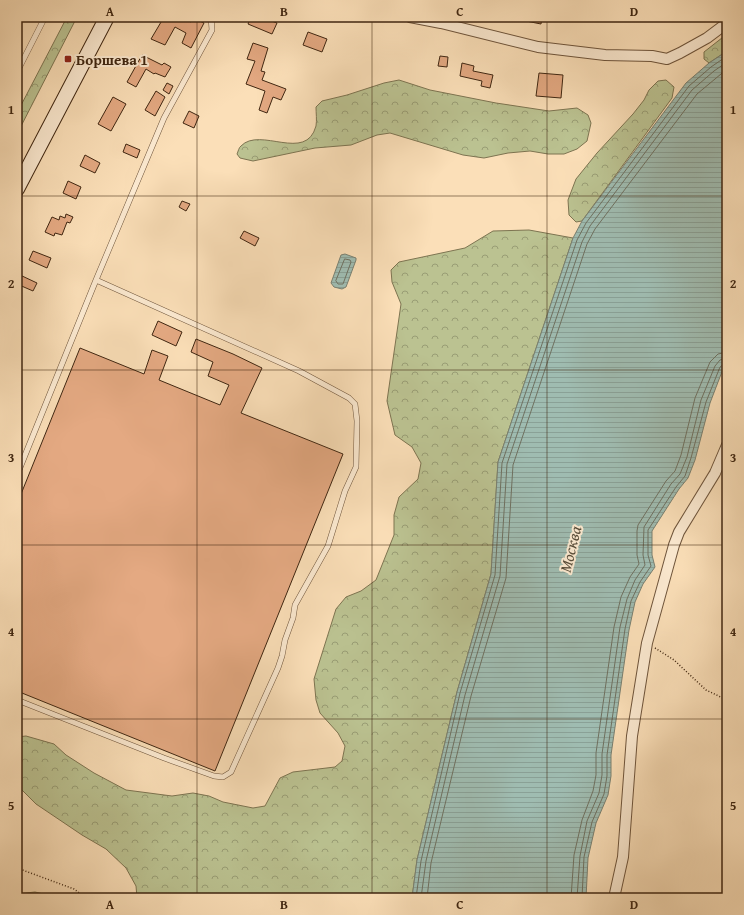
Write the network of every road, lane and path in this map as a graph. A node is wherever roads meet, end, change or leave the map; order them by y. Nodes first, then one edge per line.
1 (45, 17) edge
2 (107, 17) edge
3 (211, 17) edge
4 (410, 17) edge
5 (727, 22) edge
6 (17, 72) edge
7 (17, 189) edge
8 (96, 280) junction
9 (727, 445) edge
10 (17, 475) edge
11 (648, 643) junction
12 (17, 700) edge
13 (727, 700) edge
14 (17, 868) edge
15 (86, 898) edge
16 (614, 898) edge

1 - 6 lane
2 - 7 main road
3 - 8 lane
4 - 5 street
8 - 10 lane
8 - 12 lane
9 - 11 street
11 - 13 path
11 - 16 street
14 - 15 path

